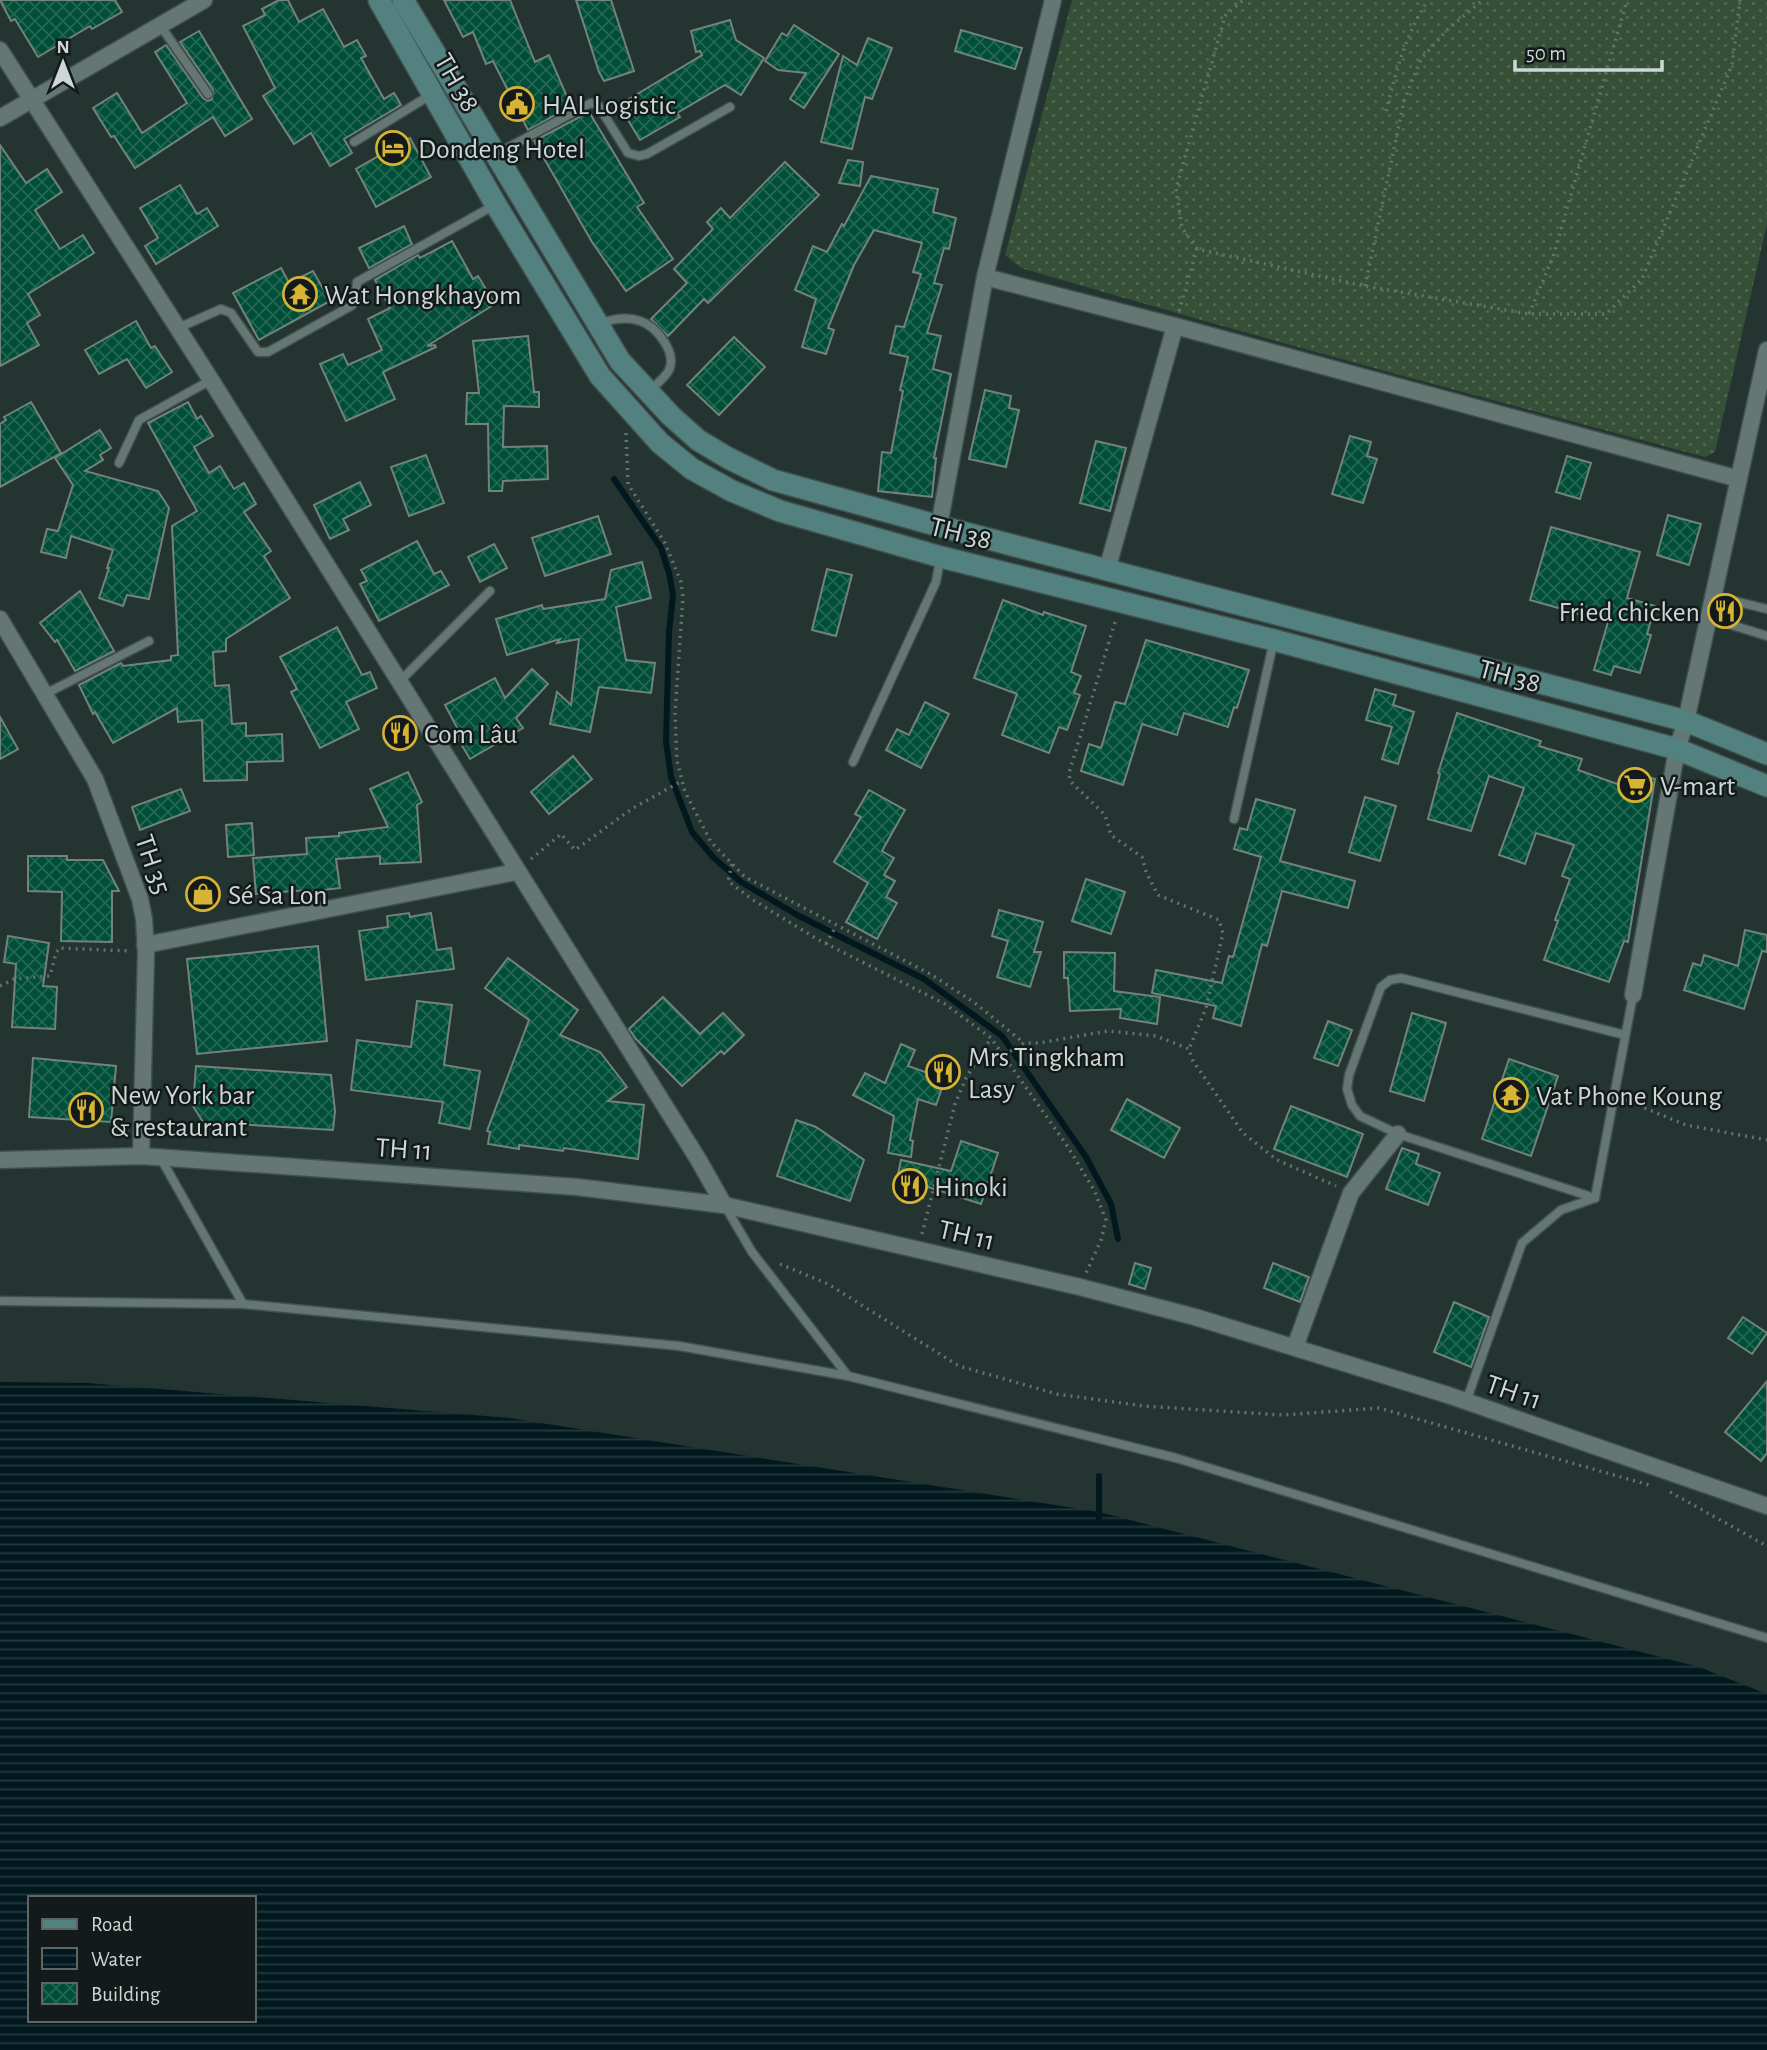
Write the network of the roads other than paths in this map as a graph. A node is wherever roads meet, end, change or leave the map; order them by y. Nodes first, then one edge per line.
1 (204, 0) edge
2 (379, 0) edge
3 (403, 0) edge
4 (1053, 0) edge
5 (160, 25) junction
6 (0, 50) edge
7 (208, 94) dead end
8 (433, 94) junction
9 (30, 99) junction
10 (730, 107) dead end
11 (0, 118) edge
12 (354, 142) dead end
13 (496, 154) junction
14 (496, 205) junction
15 (985, 277) junction
16 (598, 324) junction
17 (1175, 326) junction
18 (177, 328) junction
19 (1767, 351) edge
20 (211, 380) junction
21 (648, 392) junction
22 (119, 463) dead end
23 (1740, 479) junction
24 (939, 526) junction
25 (941, 556) junction
26 (1107, 570) junction
27 (490, 591) dead end
28 (1714, 596) junction
29 (1767, 609) edge
30 (1709, 618) junction
31 (0, 619) edge
32 (1767, 636) edge
33 (1274, 640) junction
34 (149, 641) dead end
35 (398, 682) junction
36 (45, 694) junction
37 (1686, 721) junction
38 (1677, 749) junction
39 (1767, 754) edge
40 (853, 762) dead end
41 (1767, 786) edge
42 (1234, 819) dead end
43 (516, 872) junction
44 (145, 948) junction
45 (1633, 995) joint
46 (1625, 1035) junction
47 (1398, 1134) junction
48 (141, 1156) junction
49 (159, 1157) junction
50 (0, 1160) edge
51 (1595, 1198) junction
52 (724, 1205) junction
53 (0, 1301) edge
54 (243, 1304) junction
55 (1295, 1347) junction
56 (848, 1376) junction
57 (1466, 1402) junction
58 (1767, 1506) edge
59 (1767, 1638) edge

1 - 5 street
2 - 8 street, TH 38
3 - 13 street, TH 38
4 - 15 street
5 - 7 lane
5 - 9 street
6 - 9 street
8 - 12 lane
8 - 14 street, TH 38
9 - 11 street
9 - 18 street
10 - 13 lane
13 - 16 street, TH 38
14 - 18 lane
14 - 25 street, TH 38
15 - 17 street
15 - 24 street
16 - 21 street, TH 38
16 - 21 lane
17 - 23 street
17 - 26 street
18 - 20 street
19 - 23 street
20 - 22 lane
20 - 35 street
21 - 24 street, TH 38
23 - 28 street
24 - 26 street, TH 38
25 - 33 street, TH 38
25 - 40 lane
26 - 37 street, TH 38
27 - 35 lane
28 - 29 lane
28 - 30 street
30 - 32 lane
30 - 37 street
31 - 36 street, TH 35
33 - 38 street, TH 38
33 - 42 lane
34 - 36 lane
35 - 43 street
36 - 44 street, TH 35
37 - 38 street
37 - 39 street, TH 38
38 - 41 street, TH 38
38 - 45 street
43 - 44 street
43 - 52 street
44 - 48 street, TH 35
45 - 46 lane
46 - 47 lane
46 - 51 lane
47 - 51 lane
47 - 55 street
48 - 49 street, TH 11
48 - 50 street, TH 11
49 - 52 street, TH 11
49 - 54 lane
51 - 57 lane
52 - 55 street, TH 11
52 - 56 lane
53 - 54 lane
54 - 56 lane
55 - 57 street, TH 11
56 - 59 lane
57 - 58 street, TH 11

